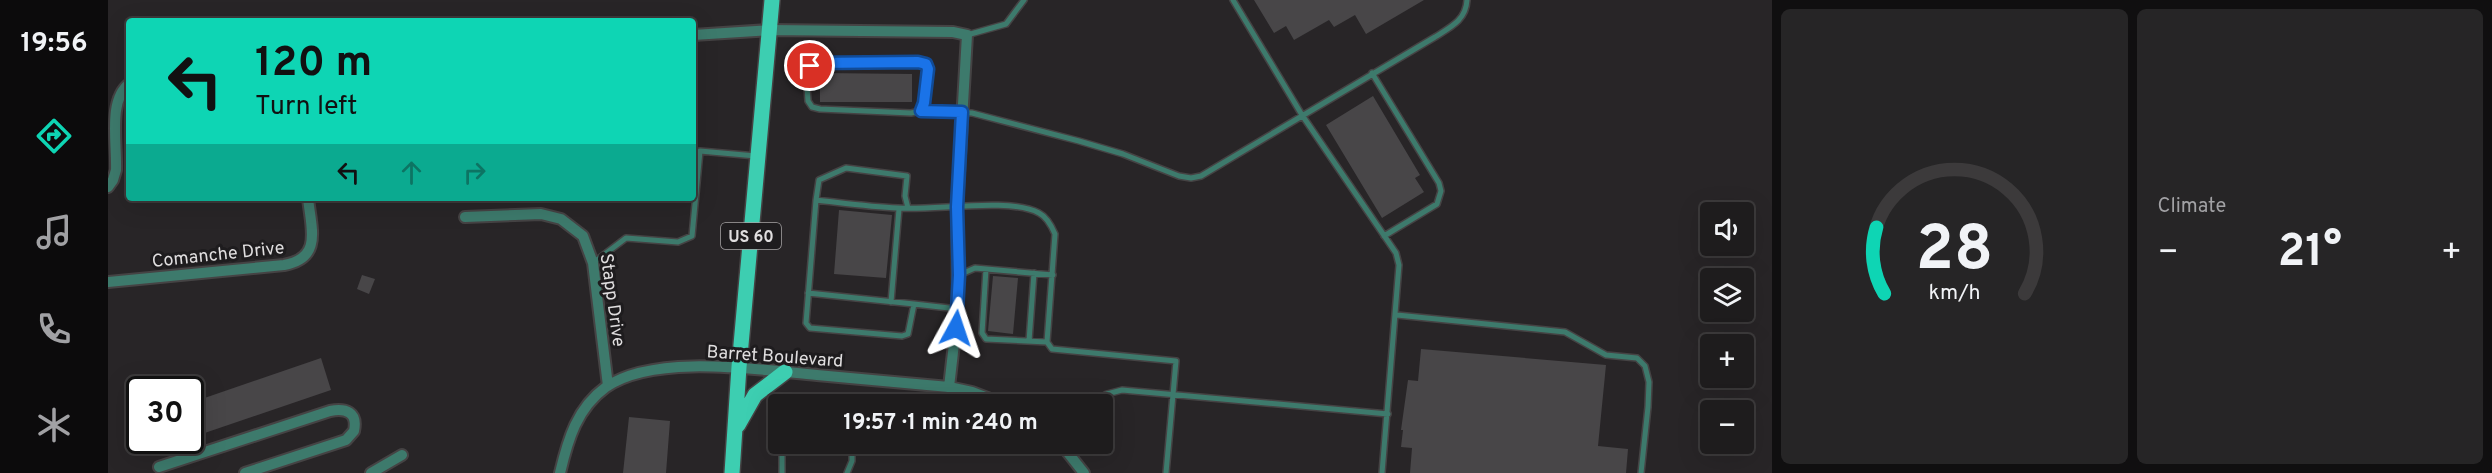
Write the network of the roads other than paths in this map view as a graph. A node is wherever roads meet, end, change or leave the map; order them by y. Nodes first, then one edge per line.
1 (772, 0) edge
2 (1024, 0) edge
3 (1233, 0) edge
4 (1467, 0) edge
5 (770, 30) junction
6 (696, 35) edge
7 (967, 35) junction
8 (1372, 74) junction
9 (126, 86) edge
10 (921, 111) junction
11 (962, 112) junction
12 (1302, 115) junction
13 (758, 156) junction
14 (108, 187) edge
15 (696, 194) edge
16 (816, 200) junction
17 (308, 201) edge
18 (695, 201) edge
19 (957, 207) junction
20 (908, 208) junction
21 (899, 209) junction
22 (465, 217) dead end
23 (1384, 236) junction
24 (593, 263) junction
25 (986, 269) junction
26 (1034, 273) junction
27 (959, 275) junction
28 (1053, 275) junction
29 (108, 282) edge
30 (808, 293) junction
31 (891, 302) junction
32 (914, 304) junction
33 (958, 309) junction
34 (1397, 315) junction
35 (1029, 341) junction
36 (1047, 342) junction
37 (739, 367) junction
38 (785, 372) junction
39 (608, 386) junction
40 (949, 387) junction
41 (949, 394) edge
42 (976, 394) edge
43 (1107, 394) edge
44 (1173, 394) junction
45 (1388, 414) junction
46 (734, 433) junction
47 (782, 454) edge
48 (852, 454) edge
49 (1069, 454) edge
50 (402, 455) dead end
51 (158, 471) edge
52 (245, 473) edge
53 (371, 473) edge
54 (560, 473) edge
55 (732, 473) edge
56 (782, 473) edge
57 (847, 473) edge
58 (1084, 473) edge
59 (1166, 473) edge
60 (1382, 473) edge
61 (1641, 473) edge

1 - 5 main road, US 60
2 - 7 lane
3 - 12 lane
4 - 8 lane
5 - 6 street
5 - 7 street
5 - 13 main road, US 60
7 - 11 street
8 - 12 lane
8 - 23 lane
9 - 14 street
10 - 10 lane
10 - 11 lane
11 - 12 lane
11 - 19 street
12 - 23 lane
13 - 15 lane
13 - 37 main road, US 60
16 - 20 lane
16 - 21 lane
16 - 30 lane
17 - 29 street, Comanche Drive
18 - 24 lane
19 - 20 lane
19 - 27 street
19 - 28 lane
20 - 21 lane
21 - 31 lane
22 - 24 street, Stapp Drive
23 - 34 lane
24 - 39 street, Stapp Drive
25 - 26 lane
25 - 27 lane
25 - 35 lane
26 - 28 lane
26 - 35 lane
27 - 33 street
28 - 36 lane
30 - 31 lane
30 - 32 lane
31 - 32 lane
32 - 33 lane
33 - 40 street
34 - 45 lane
34 - 61 lane
35 - 36 lane
36 - 44 lane
37 - 38 street, Barret Boulevard
37 - 39 street, Barret Boulevard
37 - 46 main road, US 60
38 - 40 street, Barret Boulevard
38 - 46 main road
39 - 54 street, Barret Boulevard
40 - 41 lane
40 - 42 street, Barret Boulevard
43 - 44 lane
44 - 45 lane
44 - 59 lane
45 - 60 lane
46 - 55 main road, US 60
47 - 56 lane
48 - 57 lane
49 - 58 street
50 - 53 street
51 - 52 street

